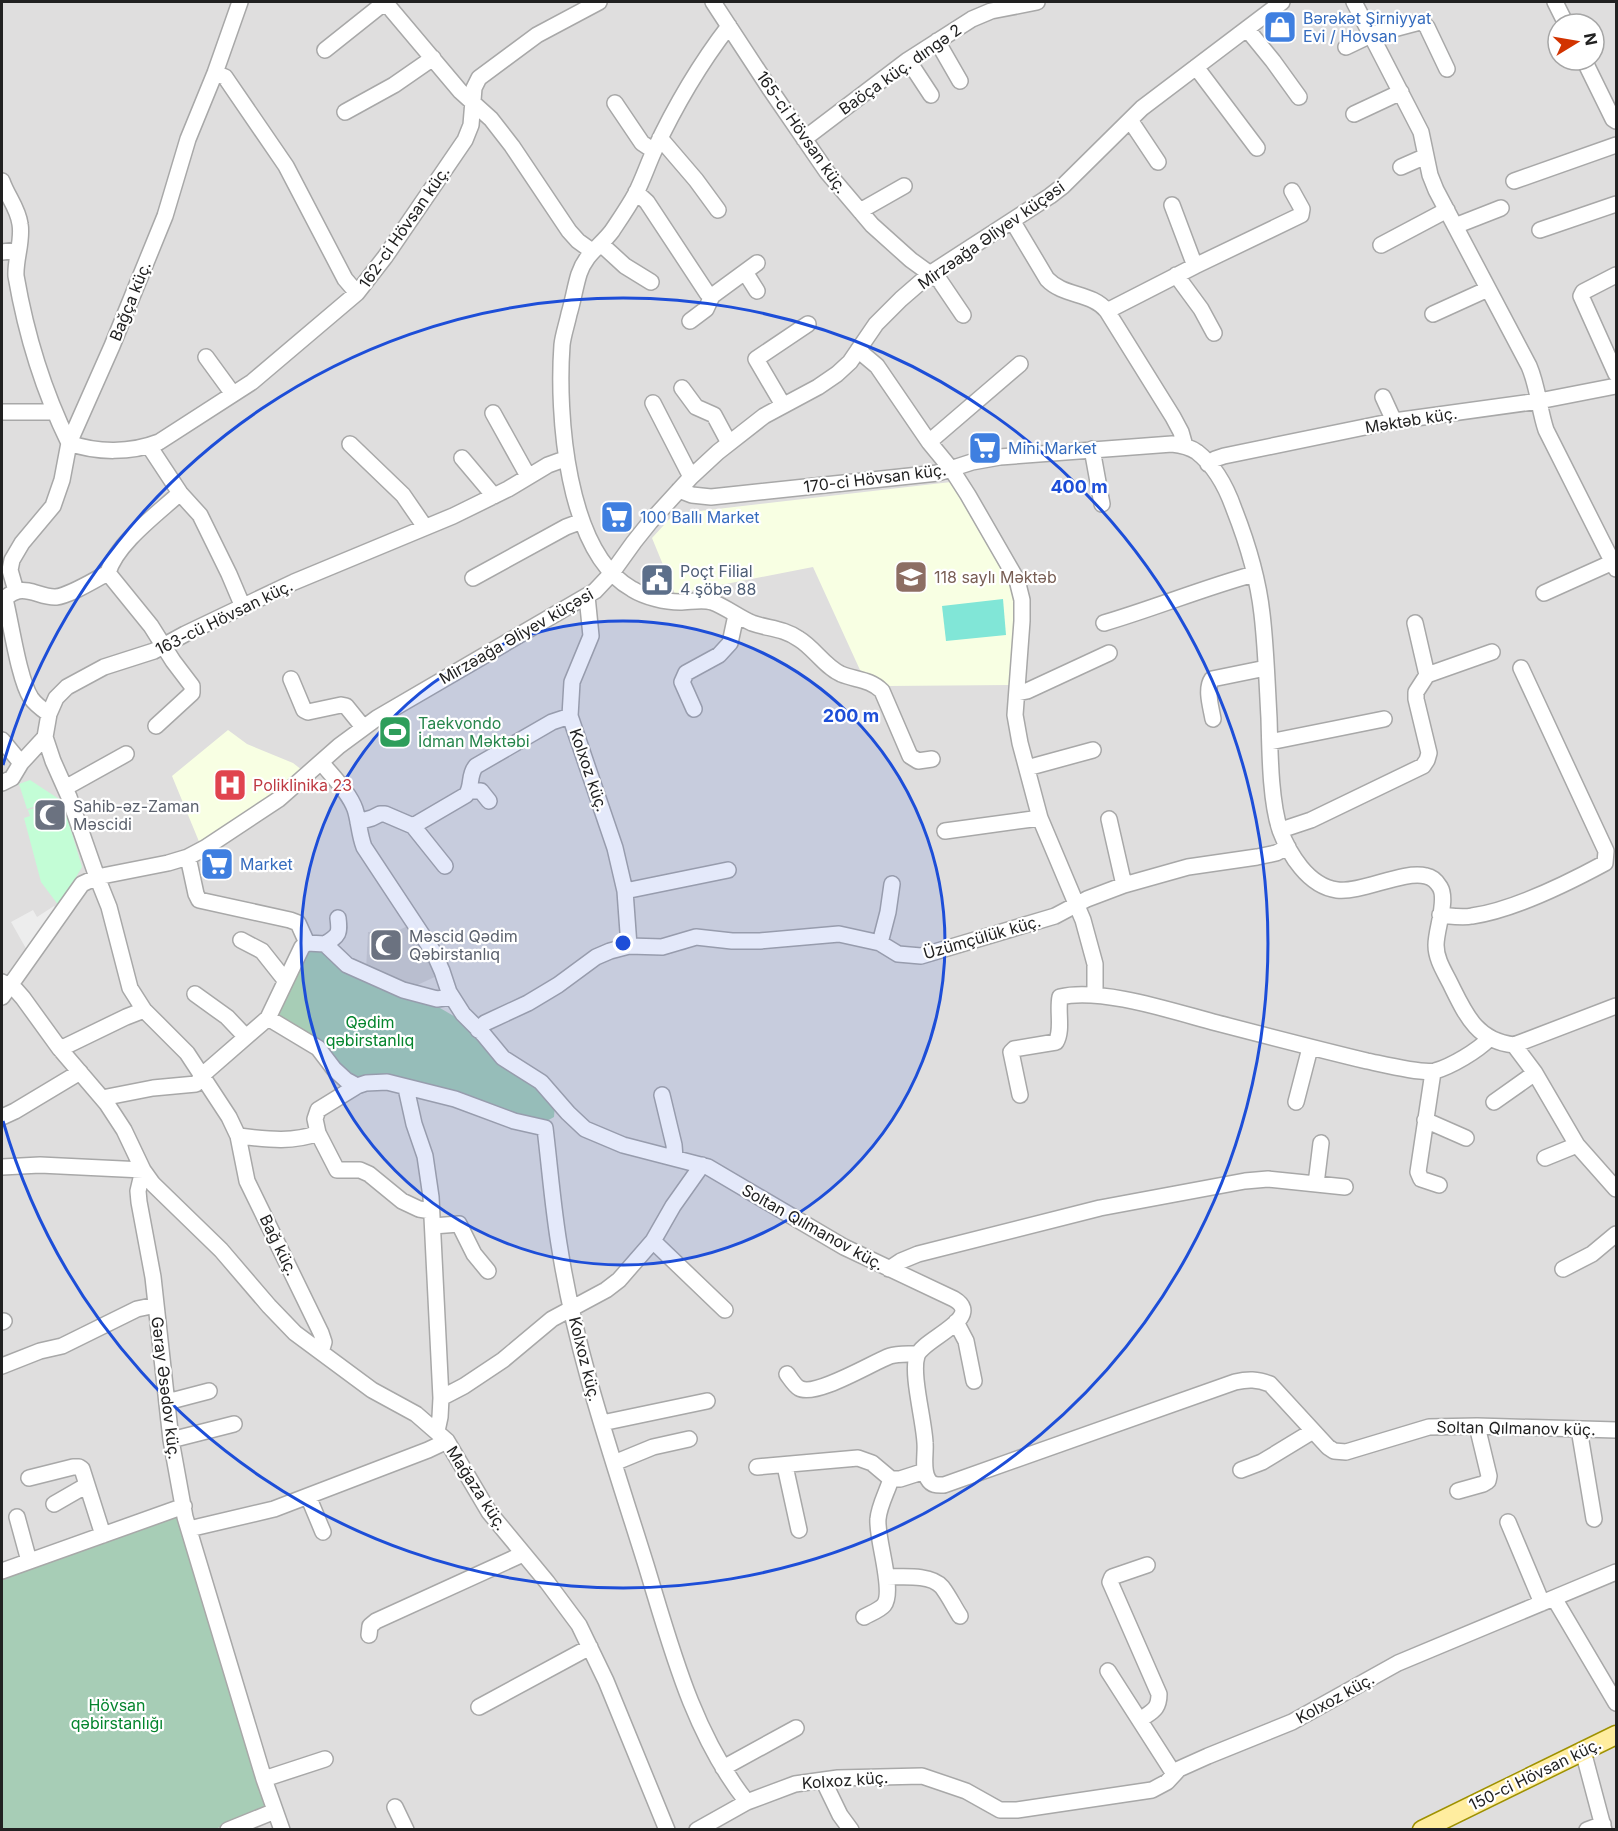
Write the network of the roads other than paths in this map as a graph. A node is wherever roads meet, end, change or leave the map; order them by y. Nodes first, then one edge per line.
1 (240, 2) edge
2 (599, 2) edge
3 (1037, 2) edge
4 (1282, 2) edge
5 (1354, 2) edge
6 (716, 3) edge
7 (729, 26) junction
8 (1247, 29) junction
9 (1371, 34) junction
10 (937, 41) junction
11 (1346, 47) dead end
12 (325, 50) dead end
13 (433, 58) junction
14 (908, 60) junction
15 (1196, 67) junction
16 (1447, 69) dead end
17 (1590, 72) edge
18 (215, 74) junction
19 (960, 81) dead end
20 (1401, 92) junction
21 (931, 95) dead end
22 (1299, 97) dead end
23 (472, 103) junction
24 (615, 103) dead end
25 (345, 112) dead end
26 (1354, 114) dead end
27 (1130, 120) junction
28 (1616, 123) edge
29 (804, 139) junction
30 (657, 145) junction
31 (1617, 145) edge
32 (1257, 148) dead end
33 (1426, 156) junction
34 (1158, 162) dead end
35 (1401, 167) dead end
36 (2, 181) edge
37 (1514, 181) dead end
38 (904, 186) dead end
39 (1292, 191) dead end
40 (636, 192) junction
41 (1617, 204) edge
42 (1172, 205) dead end
43 (1501, 208) dead end
44 (718, 210) dead end
45 (1447, 210) junction
46 (860, 211) junction
47 (1013, 222) junction
48 (1455, 226) junction
49 (1540, 230) dead end
50 (1381, 245) dead end
51 (597, 247) junction
52 (18, 250) junction
53 (2, 252) edge
54 (1195, 266) junction
55 (931, 273) junction
56 (1176, 275) junction
57 (1617, 275) edge
58 (651, 282) dead end
59 (1488, 289) junction
60 (757, 291) dead end
61 (357, 293) junction
62 (712, 297) junction
63 (1107, 311) junction
64 (1433, 314) dead end
65 (963, 315) dead end
66 (690, 321) dead end
67 (808, 324) dead end
68 (1214, 333) dead end
69 (858, 350) junction
70 (206, 357) dead end
71 (1020, 364) dead end
72 (1617, 374) edge
73 (1617, 386) edge
74 (682, 388) dead end
75 (233, 394) junction
76 (1383, 397) dead end
77 (1539, 401) junction
78 (653, 403) dead end
79 (783, 405) junction
80 (2, 412) edge
81 (54, 412) junction
82 (493, 413) dead end
83 (1394, 421) junction
84 (929, 442) junction
85 (69, 443) junction
86 (729, 443) junction
87 (350, 444) dead end
88 (149, 446) junction
89 (1185, 446) junction
90 (1092, 449) junction
91 (462, 458) dead end
92 (567, 460) junction
93 (1208, 464) junction
94 (951, 470) junction
95 (528, 476) junction
96 (691, 477) junction
97 (680, 490) junction
98 (180, 493) junction
99 (494, 496) junction
100 (1102, 504) dead end
101 (582, 521) junction
102 (425, 527) junction
103 (1615, 566) edge
104 (108, 573) junction
105 (611, 574) junction
106 (1254, 574) junction
107 (473, 578) dead end
108 (1544, 593) dead end
109 (7, 596) edge
110 (587, 596) junction
111 (243, 607) junction
112 (736, 615) junction
113 (1104, 622) dead end
114 (1415, 623) dead end
115 (165, 646) junction
116 (1492, 652) dead end
117 (1109, 653) dead end
118 (1266, 668) junction
119 (1521, 668) dead end
120 (1426, 675) junction
121 (291, 679) dead end
122 (1017, 693) junction
123 (694, 709) dead end
124 (49, 714) junction
125 (570, 716) junction
126 (1213, 719) dead end
127 (1384, 719) dead end
128 (156, 726) dead end
129 (363, 727) junction
130 (45, 737) junction
131 (2, 740) edge
132 (1270, 742) junction
133 (1093, 750) dead end
134 (126, 754) dead end
135 (932, 759) dead end
136 (321, 762) junction
137 (21, 763) junction
138 (1026, 768) junction
139 (2, 783) edge
140 (65, 788) junction
141 (469, 791) junction
142 (489, 801) dead end
143 (1040, 818) junction
144 (1109, 819) dead end
145 (358, 822) junction
146 (412, 826) junction
147 (1281, 830) junction
148 (945, 831) dead end
149 (1288, 847) junction
150 (188, 857) junction
151 (445, 866) dead end
152 (728, 870) dead end
153 (97, 877) junction
154 (892, 884) dead end
155 (1124, 885) junction
156 (625, 891) junction
157 (1076, 906) junction
158 (1440, 915) junction
159 (338, 918) dead end
160 (242, 940) dead end
161 (307, 943) junction
162 (880, 943) junction
163 (325, 944) junction
164 (629, 946) junction
165 (285, 980) junction
166 (4, 988) edge
167 (195, 994) dead end
168 (1095, 994) junction
169 (452, 997) junction
170 (1617, 1006) edge
171 (144, 1010) junction
172 (268, 1018) junction
173 (478, 1030) junction
174 (246, 1037) junction
175 (1489, 1039) junction
176 (1514, 1045) junction
177 (1310, 1048) junction
178 (60, 1049) junction
179 (80, 1072) junction
180 (1433, 1072) junction
181 (1535, 1072) junction
182 (202, 1078) junction
183 (357, 1086) junction
184 (406, 1088) junction
185 (662, 1095) dead end
186 (1020, 1095) dead end
187 (102, 1098) junction
188 (1296, 1101) dead end
189 (1494, 1102) dead end
190 (568, 1113) junction
191 (2, 1117) edge
192 (1425, 1120) junction
193 (545, 1128) junction
194 (318, 1133) junction
195 (238, 1136) junction
196 (1466, 1138) dead end
197 (1321, 1143) dead end
198 (1577, 1145) junction
199 (675, 1158) junction
200 (1545, 1158) dead end
201 (702, 1165) junction
202 (2, 1167) edge
203 (143, 1170) junction
204 (1316, 1184) junction
205 (1439, 1185) dead end
206 (1345, 1187) dead end
207 (1617, 1189) edge
208 (432, 1219) junction
209 (1617, 1234) edge
210 (653, 1241) junction
211 (889, 1269) junction
212 (1563, 1269) dead end
213 (488, 1271) dead end
214 (156, 1305) junction
215 (572, 1307) junction
216 (725, 1310) dead end
217 (957, 1322) junction
218 (321, 1352) junction
219 (917, 1353) junction
220 (2, 1366) edge
221 (787, 1374) dead end
222 (974, 1381) dead end
223 (209, 1391) dead end
224 (441, 1398) junction
225 (707, 1401) dead end
226 (167, 1402) junction
227 (602, 1423) junction
228 (234, 1424) dead end
229 (1477, 1426) junction
230 (1579, 1429) junction
231 (1313, 1431) junction
232 (1617, 1431) edge
233 (442, 1436) junction
234 (689, 1439) dead end
235 (171, 1440) junction
236 (614, 1463) junction
237 (785, 1466) junction
238 (757, 1467) dead end
239 (1242, 1470) dead end
240 (925, 1471) junction
241 (29, 1478) dead end
242 (891, 1479) junction
243 (87, 1485) junction
244 (1458, 1491) dead end
245 (308, 1496) junction
246 (54, 1504) dead end
247 (183, 1506) junction
248 (17, 1517) dead end
249 (1594, 1520) dead end
250 (1508, 1522) dead end
251 (189, 1529) junction
252 (799, 1530) dead end
253 (323, 1532) dead end
254 (103, 1535) junction
255 (523, 1554) junction
256 (29, 1561) junction
257 (1147, 1566) dead end
258 (2, 1571) edge
259 (1617, 1572) edge
260 (887, 1577) junction
261 (1548, 1600) junction
262 (960, 1616) dead end
263 (864, 1617) dead end
264 (369, 1635) dead end
265 (590, 1647) junction
266 (1108, 1671) dead end
267 (1617, 1703) edge
268 (479, 1707) dead end
269 (1140, 1720) junction
270 (796, 1728) dead end
271 (1617, 1735) edge
272 (1583, 1751) junction
273 (326, 1759) dead end
274 (723, 1768) junction
275 (1174, 1774) junction
276 (264, 1779) junction
277 (823, 1780) junction
278 (747, 1802) junction
279 (395, 1807) dead end
280 (275, 1811) junction
281 (1604, 1827) edge
282 (228, 1830) edge
283 (282, 1830) edge
284 (406, 1830) edge
285 (667, 1830) edge
286 (697, 1830) edge
287 (851, 1830) edge
288 (1422, 1830) edge
289 (1587, 1830) edge

1 - 18 street, Bağça küç.
2 - 23 street, 162-ci Hövsan küç.
3 - 10 street, Baöça küç. dıngə 2
4 - 8 street, Mirzəağa Əliyev küçəsi
5 - 9 street
6 - 7 street, 165-ci Hövsan küç.
7 - 29 street, 165-ci Hövsan küç.
7 - 30 street
8 - 15 street, Mirzəağa Əliyev küçəsi
8 - 22 street
9 - 11 street
9 - 16 street
9 - 20 street
10 - 14 street, Baöça küç. dıngə 2
10 - 19 street
12 - 13 street
13 - 23 street
13 - 25 street
14 - 21 street
14 - 29 street, Baöça küç. dıngə 2
15 - 27 street, Mirzəağa Əliyev küçəsi
15 - 32 street
17 - 28 street
18 - 61 street
18 - 85 street, Bağça küç.
20 - 26 street
20 - 33 street
23 - 51 street
23 - 61 street, 162-ci Hövsan küç.
24 - 30 street
27 - 34 street
27 - 47 street, Mirzəağa Əliyev küçəsi
29 - 46 street, 165-ci Hövsan küç.
30 - 40 street
30 - 44 street
31 - 37 street
33 - 35 street
33 - 45 street
36 - 52 street
38 - 46 street
39 - 54 street
40 - 51 street
40 - 62 street
41 - 49 street
42 - 54 street
43 - 48 street
45 - 48 street
45 - 50 street
46 - 55 street, 165-ci Hövsan küç.
47 - 55 street, Mirzəağa Əliyev küçəsi
47 - 63 street
48 - 59 street
51 - 58 street
51 - 92 street
52 - 53 street
52 - 81 street
54 - 56 street
55 - 65 street, 165-ci Hövsan küç.
55 - 69 street, Mirzəağa Əliyev küçəsi
56 - 63 street
56 - 68 street
57 - 72 street
59 - 64 street
59 - 77 street
60 - 62 street
61 - 75 street, 162-ci Hövsan küç.
62 - 66 street
63 - 89 street
67 - 79 street
69 - 79 street, Mirzəağa Əliyev küçəsi
69 - 84 street
70 - 75 street
71 - 84 street
73 - 77 street, Məktəb küç.
74 - 86 street
75 - 88 street, 162-ci Hövsan küç.
76 - 83 street
77 - 83 street, Məktəb küç.
77 - 103 street
78 - 96 street
79 - 86 street, Mirzəağa Əliyev küçəsi
80 - 81 street
81 - 85 street
82 - 95 street
83 - 93 street, Məktəb küç.
84 - 94 street
85 - 88 street, 162-ci Hövsan küç.
85 - 109 street, Bağça küç.
86 - 96 street, Mirzəağa Əliyev küçəsi
87 - 102 street
88 - 98 street
89 - 90 street, 170-ci Hövsan küç.
89 - 93 street
90 - 94 street, 170-ci Hövsan küç.
90 - 100 street
91 - 99 street
92 - 95 street, 163-cü Hövsan küç.
92 - 101 street
93 - 106 street
94 - 97 street, 170-ci Hövsan küç.
94 - 122 street
95 - 99 street, 163-cü Hövsan küç.
96 - 97 street, Mirzəağa Əliyev küçəsi
97 - 105 street, Mirzəağa Əliyev küçəsi
98 - 104 street
98 - 111 street
99 - 102 street, 163-cü Hövsan küç.
101 - 105 street
101 - 107 street
102 - 111 street, 163-cü Hövsan küç.
103 - 108 street
104 - 109 street
104 - 115 street
105 - 110 street, Mirzəağa Əliyev küçəsi
105 - 112 street
106 - 113 street
106 - 118 street
109 - 124 street, Bağça küç.
110 - 125 street, Kolxoz küç.
110 - 129 street, Mirzəağa Əliyev küçəsi
111 - 115 street, 163-cü Hövsan küç.
112 - 123 street
112 - 135 street
114 - 120 street
115 - 124 street, 163-cü Hövsan küç.
115 - 128 street
116 - 120 street
117 - 122 street
118 - 126 street
118 - 132 street
119 - 158 street
120 - 147 street
121 - 129 street
122 - 138 street
124 - 130 street, 163-cü Hövsan küç.
125 - 141 street
125 - 156 street, Kolxoz küç.
127 - 132 street
129 - 136 street, Mirzəağa Əliyev küçəsi
130 - 137 street
130 - 140 street, 163-cü Hövsan küç.
131 - 137 street
132 - 147 street
133 - 138 street
134 - 140 street
136 - 145 street, Soltan Qılmanov küç.
136 - 150 street, Mirzəağa Əliyev küçəsi
137 - 139 street
138 - 143 street
140 - 153 street, 163-cü Hövsan küç.
141 - 142 street
141 - 146 street
143 - 148 street
143 - 157 street
144 - 155 street
145 - 146 street
145 - 169 street, Soltan Qılmanov küç.
146 - 151 street
147 - 149 street
149 - 155 street, Üzümçülük küç.
149 - 158 street
150 - 153 street, Mirzəağa Əliyev küçəsi
150 - 161 street
152 - 156 street
153 - 166 street, Mirzəağa Əliyev küçəsi
153 - 171 street
154 - 162 street
155 - 157 street, Üzümçülük küç.
156 - 164 street, Kolxoz küç.
157 - 162 street, Üzümçülük küç.
157 - 168 street
158 - 175 street
159 - 163 street
160 - 165 street
161 - 163 street
161 - 165 street
162 - 164 street, Üzümçülük küç.
163 - 169 street
164 - 173 street, Üzümçülük küç.
165 - 172 street
166 - 178 street
167 - 174 street
168 - 177 street
168 - 186 street
169 - 173 street, Soltan Qılmanov küç.
170 - 176 street
171 - 178 street
171 - 182 street
172 - 174 street
172 - 183 street
173 - 190 street, Soltan Qılmanov küç.
174 - 182 street
175 - 176 street
175 - 180 street
176 - 181 street
177 - 180 street
177 - 188 street
178 - 179 street
179 - 187 street
179 - 191 street
180 - 192 street
181 - 189 street
181 - 198 street
182 - 187 street
182 - 195 street
183 - 184 street
183 - 194 street
184 - 193 street
184 - 208 street
185 - 199 street
187 - 203 street
190 - 193 street
190 - 199 street, Soltan Qılmanov küç.
192 - 196 street
192 - 205 street
193 - 215 street, Kolxoz küç.
194 - 195 street
194 - 208 street
195 - 218 street, Bağ küç.
197 - 204 street
198 - 200 street
198 - 207 street
199 - 201 street, Soltan Qılmanov küç.
201 - 210 street
201 - 211 street, Soltan Qılmanov küç.
202 - 203 street
203 - 214 street, Gəray Əsədov küç.
203 - 218 street, Mağaza küç.
204 - 206 street
204 - 211 street
208 - 213 street
208 - 224 street
209 - 212 street
210 - 215 street
210 - 216 street
211 - 217 street, Soltan Qılmanov küç.
214 - 220 street
214 - 226 street, Gəray Əsədov küç.
215 - 224 street
215 - 227 street, Kolxoz küç.
217 - 219 street
217 - 222 street
218 - 233 street, Mağaza küç.
219 - 221 street
219 - 240 street
223 - 226 street
224 - 233 street
225 - 227 street
226 - 235 street, Gəray Əsədov küç.
227 - 236 street, Kolxoz küç.
228 - 235 street
229 - 230 street, Soltan Qılmanov küç.
229 - 231 street, Soltan Qılmanov küç.
229 - 244 street
230 - 232 street, Soltan Qılmanov küç.
230 - 249 street
231 - 239 street
231 - 240 street, Soltan Qılmanov küç.
233 - 245 street
233 - 255 street, Mağaza küç.
234 - 236 street
235 - 247 street, Gəray Əsədov küç.
236 - 274 street, Kolxoz küç.
237 - 238 street
237 - 242 street
237 - 252 street
240 - 242 street
241 - 243 street
242 - 260 street
243 - 246 street
243 - 254 street
245 - 251 street
245 - 253 street
247 - 251 street, Gəray Əsədov küç.
247 - 254 street
248 - 256 street
250 - 261 street
251 - 276 street, Gəray Əsədov küç.
254 - 256 street
255 - 264 street
255 - 265 street, Mağaza küç.
256 - 258 street
257 - 269 street
259 - 261 street, Kolxoz küç.
260 - 262 street
260 - 263 street
261 - 267 street
261 - 275 street, Kolxoz küç.
265 - 268 street
265 - 285 street, Mağaza küç.
266 - 269 street
269 - 275 street
270 - 274 street
271 - 272 main road, 150-ci Hövsan küç.
272 - 281 street
272 - 288 main road, 150-ci Hövsan küç.
273 - 276 street
274 - 278 street, Kolxoz küç.
275 - 277 street, Kolxoz küç.
276 - 280 street, Gəray Əsədov küç.
277 - 278 street, Kolxoz küç.
277 - 287 street
278 - 286 street
279 - 284 street
280 - 282 street
280 - 283 street, Gəray Əsədov küç.
281 - 289 street

